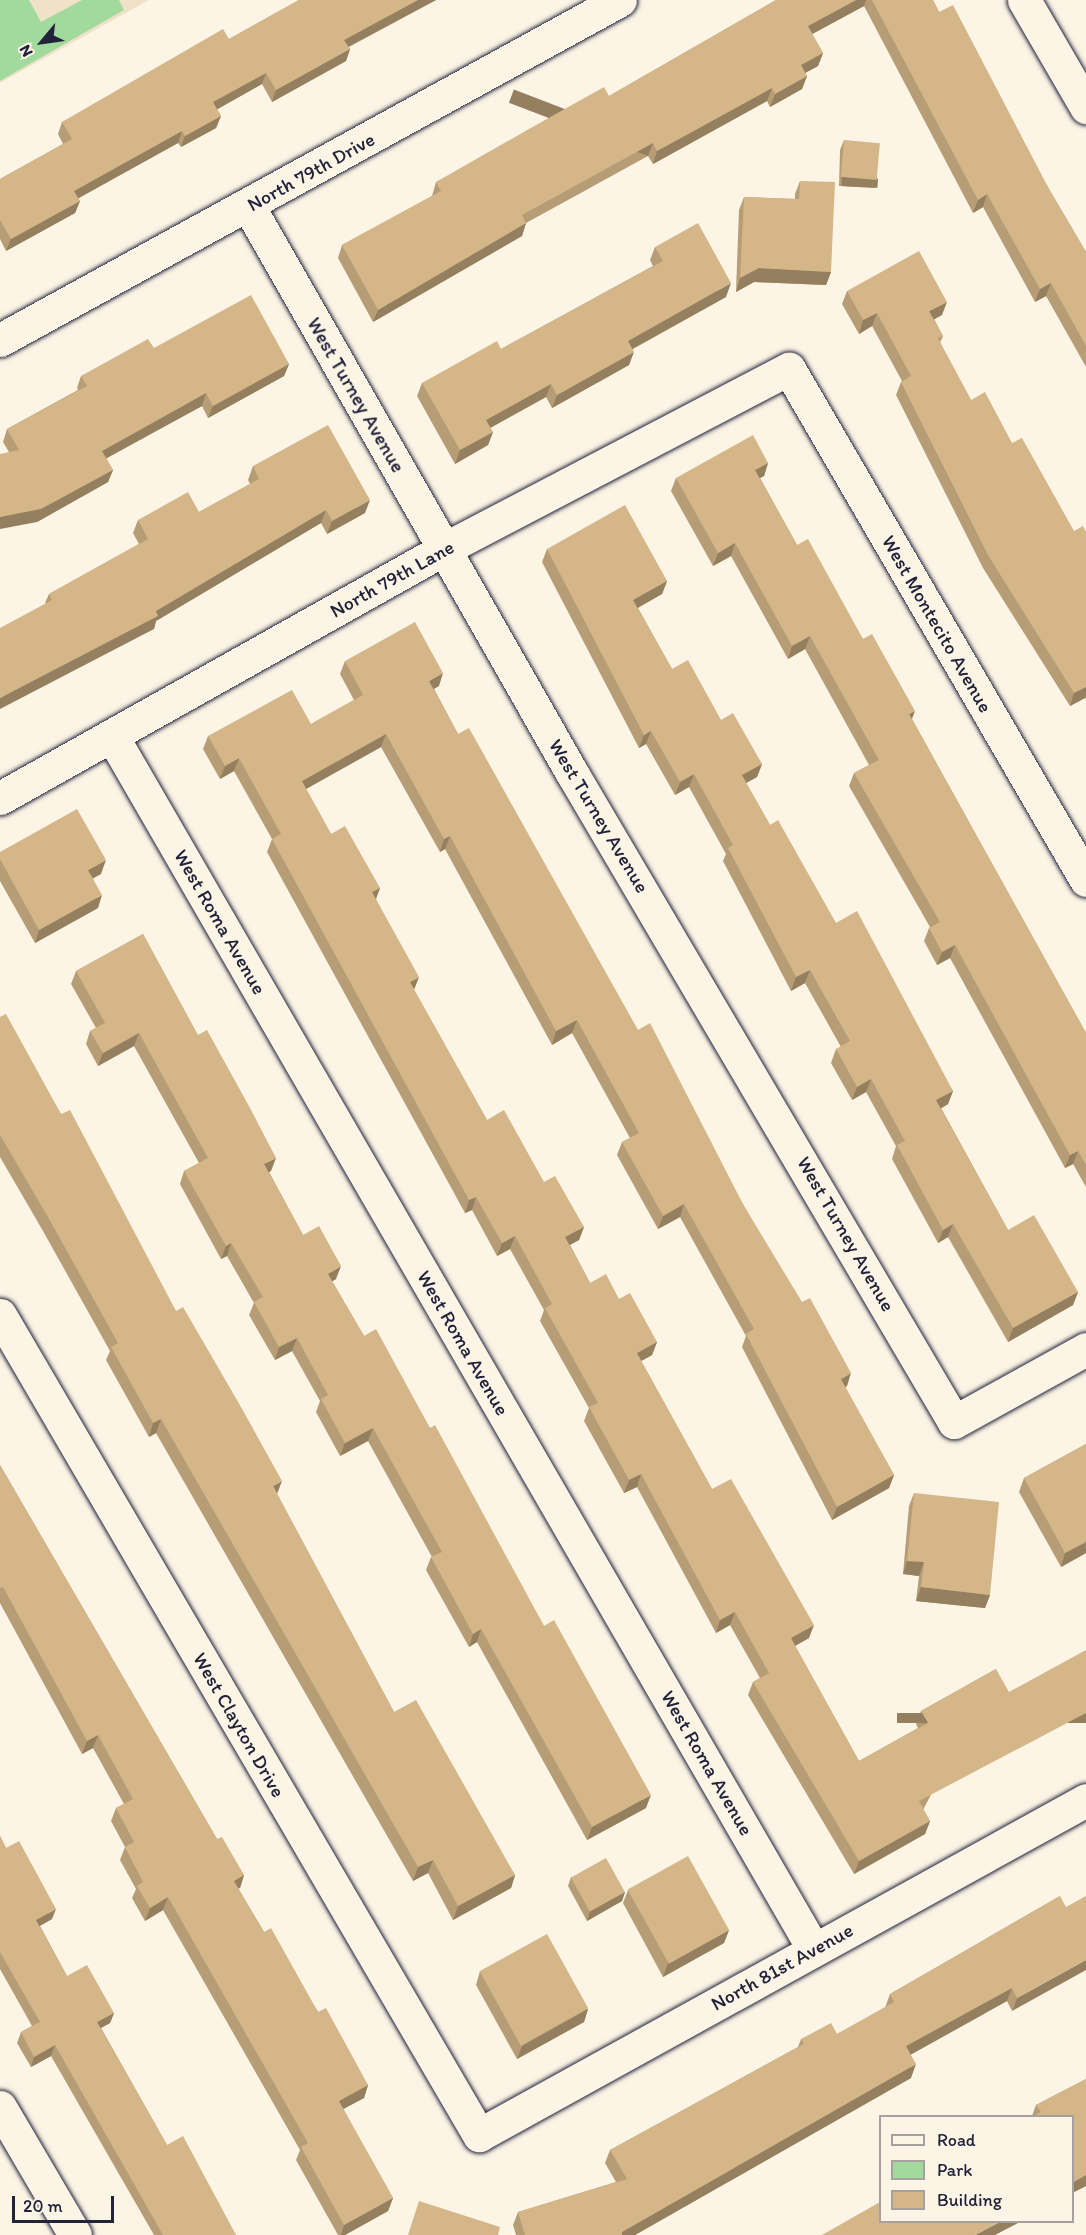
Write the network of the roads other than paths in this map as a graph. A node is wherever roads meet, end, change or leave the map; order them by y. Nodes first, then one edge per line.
1 (1024, 0) edge
2 (614, 2) edge
3 (1086, 107) edge
4 (249, 207) junction
5 (0, 340) edge
6 (789, 369) joint
7 (444, 549) junction
8 (112, 736) junction
9 (0, 798) edge
10 (1086, 880) edge
11 (0, 1315) edge
12 (1086, 1349) edge
13 (1086, 1800) edge
14 (814, 1950) junction
15 (0, 2107) edge
16 (479, 2134) joint
17 (75, 2235) edge

1 - 3 street
2 - 4 street, North 79th Drive
4 - 5 street, North 79th Drive
4 - 7 street, West Turney Avenue
6 - 7 street, North 79th Lane
6 - 10 street, West Montecito Avenue
7 - 8 street, North 79th Lane
7 - 12 street, West Turney Avenue
8 - 9 street, North 79th Lane
8 - 14 street, West Roma Avenue
11 - 16 street, West Clayton Drive
13 - 14 street, North 81st Avenue
14 - 16 street, North 81st Avenue
15 - 17 street

